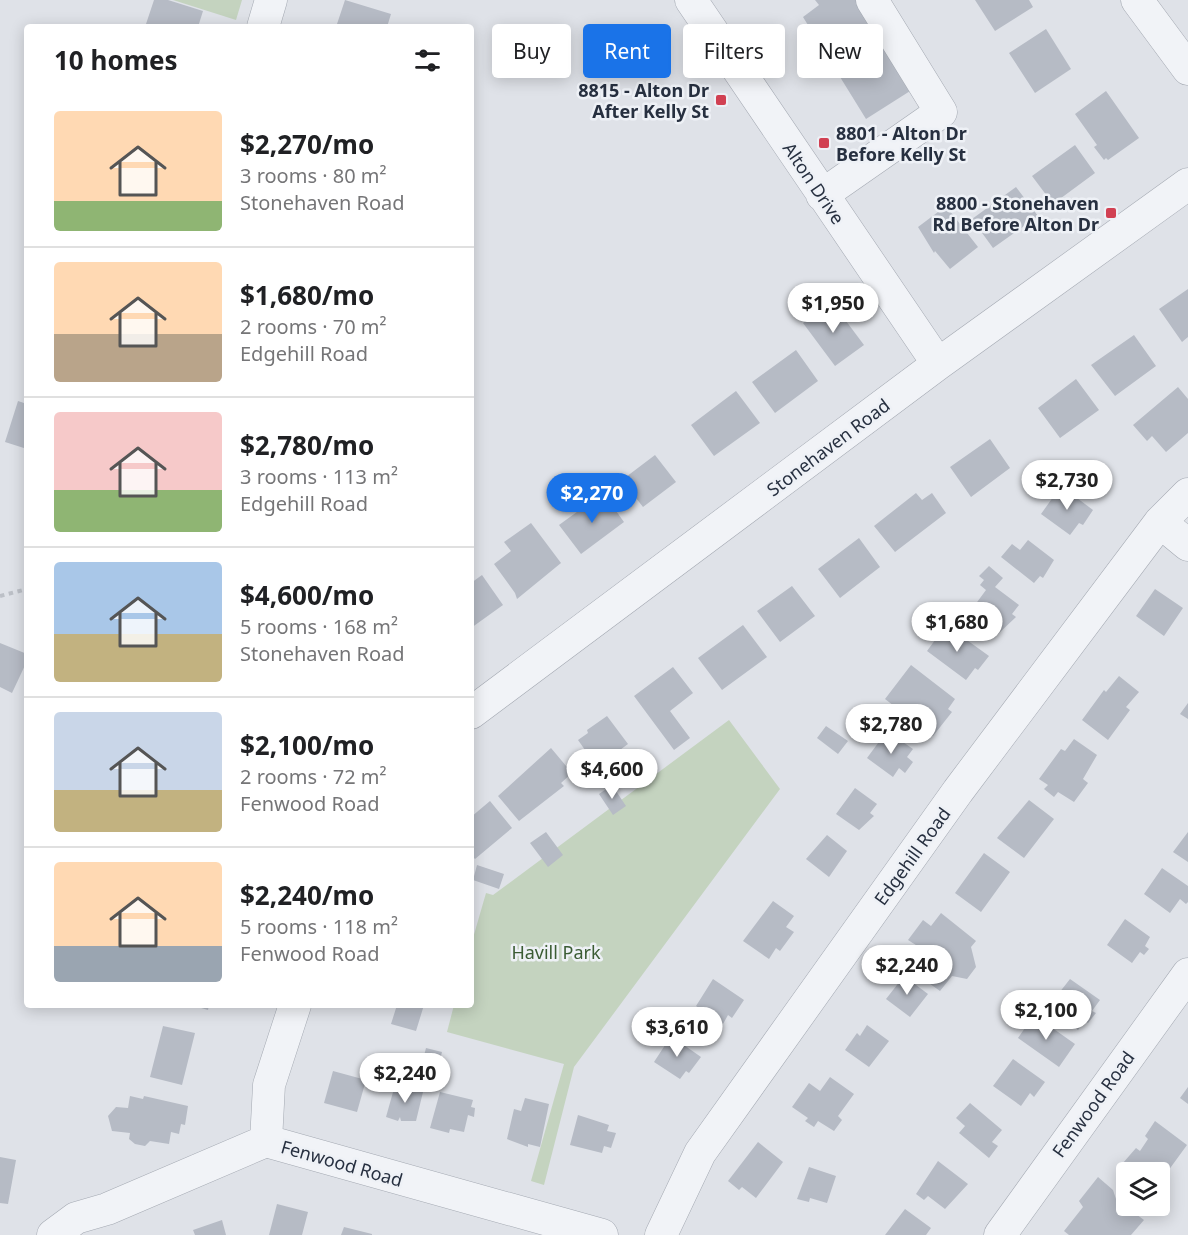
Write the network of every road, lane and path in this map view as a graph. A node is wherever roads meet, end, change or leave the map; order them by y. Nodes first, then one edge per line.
1 (272, 0) edge
2 (691, 0) edge
3 (872, 0) edge
4 (1137, 0) edge
5 (264, 24) edge
6 (1188, 69) edge
7 (1188, 184) edge
8 (822, 195) junction
9 (939, 364) junction
10 (1188, 494) edge
11 (1160, 522) junction
12 (1188, 545) edge
13 (24, 590) edge
14 (0, 596) edge
15 (474, 711) edge
16 (1188, 974) edge
17 (294, 1008) edge
18 (266, 1142) junction
19 (53, 1235) edge
20 (602, 1235) edge
21 (661, 1235) edge
22 (1000, 1235) edge

1 - 5 street
2 - 8 street, Alton Drive
3 - 8 street
4 - 6 street
7 - 9 street, Stonehaven Road
8 - 9 street, Alton Drive
9 - 15 street, Stonehaven Road
10 - 11 street, Edgehill Road
11 - 12 street
11 - 21 street, Edgehill Road
13 - 14 path
16 - 22 street, Fenwood Road
17 - 18 street
18 - 19 street, Fenwood Road
18 - 20 street, Fenwood Road

